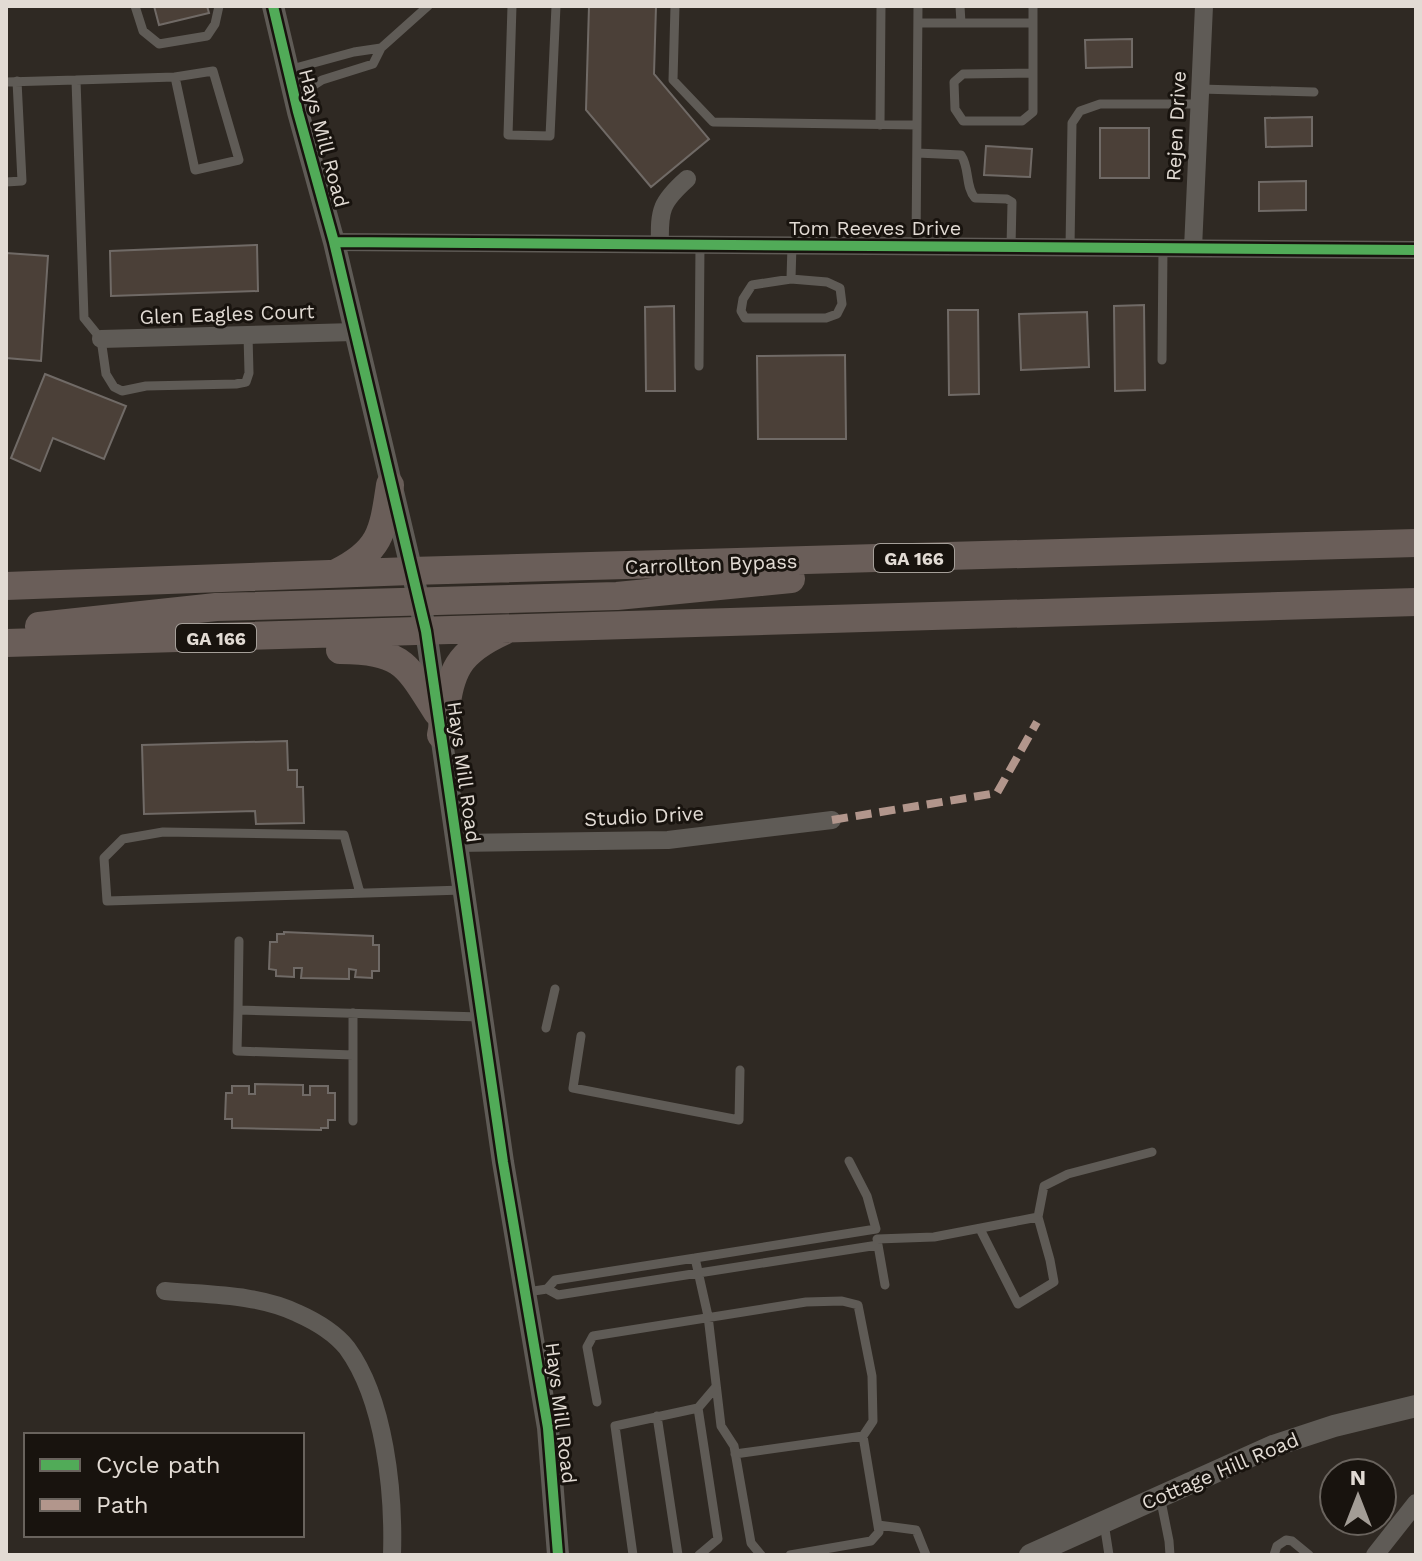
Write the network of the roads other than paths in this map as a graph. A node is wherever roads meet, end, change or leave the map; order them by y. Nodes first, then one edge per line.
1 (135, 6) edge
2 (219, 6) edge
3 (273, 6) edge
4 (428, 6) edge
5 (512, 6) edge
6 (556, 6) edge
7 (675, 6) edge
8 (881, 6) edge
9 (918, 6) edge
10 (960, 6) edge
11 (1033, 6) edge
12 (1204, 6) edge
13 (918, 23) junction
14 (961, 23) junction
15 (1033, 23) junction
16 (381, 48) junction
17 (288, 70) junction
18 (1033, 73) junction
19 (175, 77) junction
20 (76, 80) junction
21 (12, 81) edge
22 (1314, 92) dead end
23 (1200, 97) junction
24 (295, 98) junction
25 (880, 125) junction
26 (917, 125) junction
27 (917, 153) junction
28 (687, 179) dead end
29 (6, 182) edge
30 (334, 242) junction
31 (660, 244) junction
32 (700, 245) junction
33 (792, 245) junction
34 (916, 246) junction
35 (1011, 247) junction
36 (1070, 247) junction
37 (1163, 248) junction
38 (1193, 248) junction
39 (1416, 250) edge
40 (791, 279) junction
41 (354, 332) junction
42 (248, 335) junction
43 (101, 339) junction
44 (1162, 360) dead end
45 (699, 366) dead end
46 (390, 485) junction
47 (1416, 543) edge
48 (941, 557) junction
49 (411, 571) junction
50 (332, 575) junction
51 (6, 586) edge
52 (1416, 602) edge
53 (419, 603) junction
54 (511, 628) junction
55 (6, 630) edge
56 (426, 631) junction
57 (160, 639) junction
58 (6, 643) edge
59 (439, 724) junction
60 (832, 820) dead end
61 (456, 843) junction
62 (463, 890) junction
63 (360, 893) junction
64 (239, 941) dead end
65 (555, 989) dead end
66 (238, 1010) junction
67 (353, 1013) junction
68 (481, 1017) junction
69 (546, 1028) dead end
70 (581, 1036) dead end
71 (353, 1055) junction
72 (740, 1070) dead end
73 (353, 1121) dead end
74 (1152, 1152) dead end
75 (849, 1161) dead end
76 (1038, 1217) junction
77 (980, 1229) junction
78 (877, 1238) junction
79 (695, 1258) junction
80 (698, 1274) junction
81 (885, 1285) dead end
82 (165, 1291) dead end
83 (536, 1291) junction
84 (708, 1316) junction
85 (715, 1388) junction
86 (597, 1402) dead end
87 (1416, 1406) edge
88 (698, 1408) junction
89 (657, 1416) junction
90 (863, 1436) junction
91 (735, 1454) junction
92 (1160, 1496) junction
93 (1416, 1503) edge
94 (1104, 1521) junction
95 (878, 1525) junction
96 (392, 1555) edge
97 (558, 1555) edge
98 (633, 1555) edge
99 (678, 1555) edge
100 (699, 1555) edge
101 (761, 1555) edge
102 (790, 1555) edge
103 (926, 1555) edge
104 (1032, 1555) edge
105 (1109, 1555) edge
106 (1170, 1555) edge
107 (1274, 1555) edge
108 (1309, 1555) edge
109 (1375, 1555) edge

1 - 2 lane
3 - 17 street, Hays Mill Road
4 - 16 lane
5 - 6 lane
7 - 25 lane
8 - 25 lane
9 - 13 lane
10 - 14 lane
11 - 15 lane
12 - 23 street, Rejen Drive
13 - 14 lane
13 - 26 lane
14 - 15 lane
15 - 18 lane
16 - 17 lane
16 - 24 lane
17 - 24 street, Hays Mill Road
18 - 18 lane
19 - 19 lane
19 - 20 lane
20 - 21 lane
20 - 43 lane
21 - 29 lane
22 - 23 lane
23 - 36 lane
23 - 38 street, Rejen Drive
24 - 30 street, Hays Mill Road
25 - 26 lane
26 - 27 lane
27 - 34 lane
27 - 35 lane
28 - 31 street
30 - 31 street, Tom Reeves Drive
30 - 41 street, Hays Mill Road
31 - 32 street, Tom Reeves Drive
32 - 33 street, Tom Reeves Drive
32 - 45 lane
33 - 34 street, Tom Reeves Drive
33 - 40 lane
34 - 35 street, Tom Reeves Drive
35 - 36 street, Tom Reeves Drive
36 - 37 street, Tom Reeves Drive
37 - 38 street, Tom Reeves Drive
37 - 44 lane
38 - 39 street, Tom Reeves Drive
40 - 40 lane
41 - 42 street, Glen Eagles Court
41 - 46 street, Hays Mill Road
42 - 43 street, Glen Eagles Court
42 - 43 lane
46 - 49 street, Hays Mill Road
46 - 50 main road
47 - 48 main road, Carrollton Bypass / GA 166
48 - 49 main road, Carrollton Bypass / GA 166
48 - 53 main road
49 - 50 main road, Carrollton Bypass / GA 166
49 - 53 street, Hays Mill Road
50 - 51 main road, Carrollton Bypass / GA 166
52 - 54 main road, GA 166
53 - 55 main road
53 - 56 street, Hays Mill Road
54 - 56 main road, GA 166
54 - 59 main road
56 - 57 main road, GA 166
56 - 59 street, Hays Mill Road
57 - 58 main road, GA 166
57 - 59 main road
59 - 61 street, Hays Mill Road
60 - 61 street, Studio Drive
61 - 62 street, Hays Mill Road
62 - 63 lane
62 - 68 street, Hays Mill Road
63 - 63 lane
64 - 66 lane
65 - 69 lane
66 - 67 lane
66 - 71 lane
67 - 68 lane
67 - 71 lane
68 - 83 street, Hays Mill Road
70 - 72 lane
71 - 73 lane
74 - 76 lane
75 - 78 lane
76 - 77 lane
76 - 77 lane
77 - 78 lane
78 - 79 lane
78 - 80 lane
78 - 81 lane
79 - 80 lane
79 - 83 lane
80 - 83 lane
80 - 84 lane
82 - 96 street
83 - 97 street, Hays Mill Road
84 - 85 lane
84 - 86 lane
84 - 90 lane
85 - 88 lane
85 - 91 lane
87 - 92 street, Cottage Hill Road
88 - 89 lane
88 - 100 lane
89 - 98 lane
89 - 99 lane
90 - 91 lane
90 - 95 lane
91 - 101 lane
92 - 94 street, Cottage Hill Road
92 - 106 lane
93 - 109 street
94 - 104 street, Cottage Hill Road
94 - 105 lane
95 - 102 lane
95 - 103 lane
107 - 108 lane

